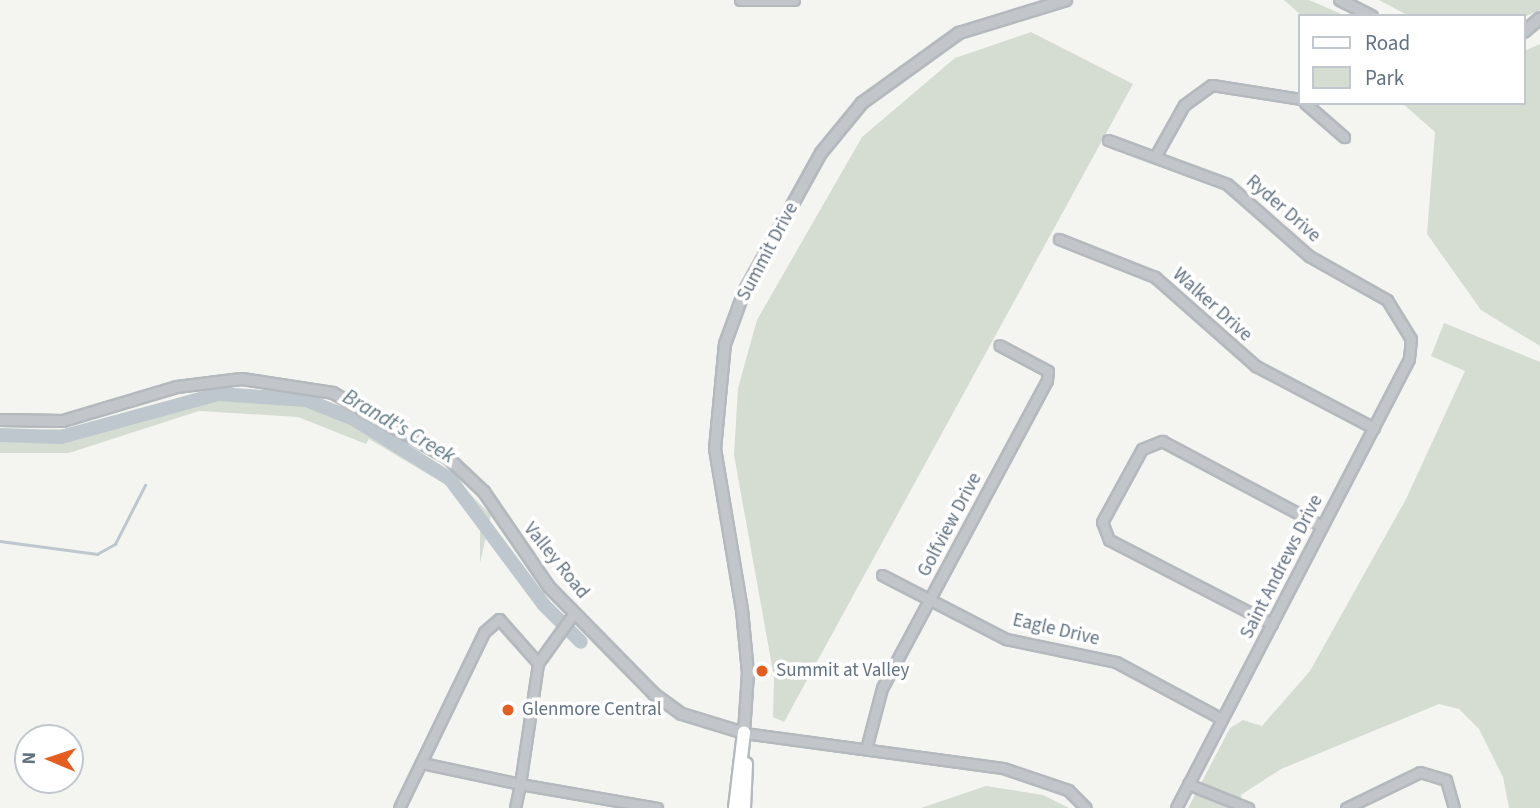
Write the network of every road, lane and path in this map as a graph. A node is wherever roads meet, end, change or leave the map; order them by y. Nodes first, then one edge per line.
1 (740, 0) edge
2 (794, 0) edge
3 (1066, 0) edge
4 (1340, 0) edge
5 (1368, 14) edge
6 (1540, 18) edge
7 (1526, 30) edge
8 (1298, 100) edge
9 (1307, 105) edge
10 (1344, 137) dead end
11 (1108, 140) dead end
12 (1156, 155) junction
13 (1059, 239) dead end
14 (1412, 340) joint
15 (999, 345) dead end
16 (0, 420) edge
17 (1374, 428) junction
18 (1322, 526) junction
19 (881, 575) dead end
20 (930, 599) junction
21 (574, 613) junction
22 (1272, 624) junction
23 (538, 663) junction
24 (1222, 719) junction
25 (744, 733) junction
26 (866, 749) junction
27 (422, 763) junction
28 (520, 784) junction
29 (1188, 784) junction
30 (399, 808) edge
31 (515, 808) edge
32 (657, 808) edge
33 (735, 808) edge
34 (744, 808) edge
35 (1086, 808) edge
36 (1175, 808) edge
37 (1248, 808) edge
38 (1346, 808) edge
39 (1454, 808) edge

1 - 2 street
3 - 25 street, Summit Drive
4 - 5 street
6 - 7 street
8 - 12 street
9 - 10 street
11 - 12 street, Ryder Drive
12 - 14 street, Ryder Drive
13 - 17 street, Walker Drive
14 - 17 street, Saint Andrews Drive
15 - 20 street, Golfview Drive
16 - 21 street, Valley Road
17 - 18 street, Saint Andrews Drive
18 - 22 street, Saint Andrews Drive
18 - 22 street
19 - 20 street, Eagle Drive
20 - 24 street, Eagle Drive
20 - 26 street, Golfview Drive
21 - 23 street
21 - 25 street, Valley Road
22 - 24 street, Saint Andrews Drive
23 - 27 street
23 - 28 street
24 - 29 street, Saint Andrews Drive
25 - 26 street, Valley Road
25 - 33 main road, Summit Drive
25 - 34 main road, Summit Drive
26 - 35 street, Valley Road
27 - 28 street
27 - 30 street
28 - 31 street
28 - 32 street
29 - 36 street, Saint Andrews Drive
29 - 37 street
38 - 39 street

